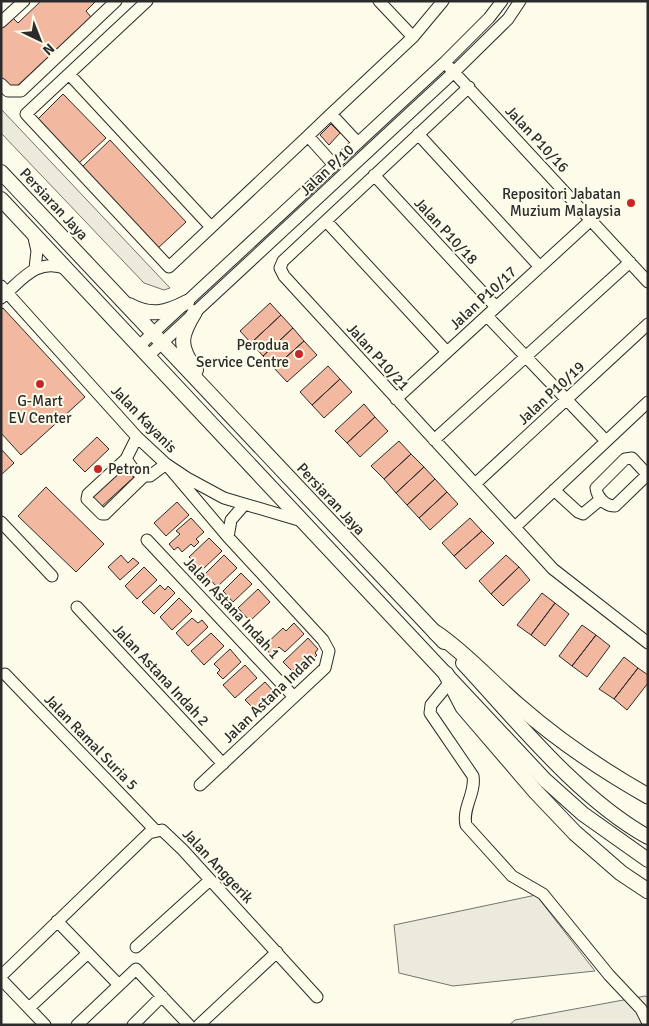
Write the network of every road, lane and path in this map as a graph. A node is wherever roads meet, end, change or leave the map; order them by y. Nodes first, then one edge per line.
1 (24, 1) edge
2 (116, 1) edge
3 (147, 1) edge
4 (379, 1) edge
5 (443, 1) edge
6 (502, 1) edge
7 (520, 1) edge
8 (1, 22) edge
9 (413, 37) junction
10 (445, 62) junction
11 (454, 72) junction
12 (69, 74) junction
13 (1, 84) edge
14 (468, 88) junction
15 (330, 114) junction
16 (418, 134) junction
17 (308, 136) junction
18 (358, 143) junction
19 (334, 165) junction
20 (1, 172) edge
21 (374, 175) junction
22 (1, 199) edge
23 (591, 220) junction
24 (326, 221) junction
25 (211, 227) junction
26 (32, 233) junction
27 (630, 262) junction
28 (540, 267) junction
29 (35, 268) junction
30 (68, 270) junction
31 (648, 282) edge
32 (3, 292) edge
33 (118, 298) junction
34 (191, 307) junction
35 (496, 307) junction
36 (487, 316) junction
37 (648, 324) edge
38 (157, 339) junction
39 (144, 351) junction
40 (446, 352) junction
41 (527, 358) junction
42 (396, 399) junction
43 (565, 399) junction
44 (648, 402) edge
45 (250, 434) junction
46 (137, 437) junction
47 (434, 440) junction
48 (606, 441) junction
49 (126, 459) junction
50 (166, 464) junction
51 (144, 476) junction
52 (475, 484) junction
53 (554, 490) junction
54 (601, 499) junction
55 (244, 505) junction
56 (302, 521) junction
57 (1, 522) edge
58 (515, 527) junction
59 (228, 537) junction
60 (147, 540) dead end
61 (52, 576) dead end
62 (77, 607) dead end
63 (436, 633) junction
64 (648, 643) edge
65 (5, 674) dead end
66 (448, 678) junction
67 (294, 697) junction
68 (222, 764) junction
69 (200, 785) dead end
70 (648, 796) edge
71 (155, 830) junction
72 (648, 837) edge
73 (648, 860) edge
74 (210, 880) junction
75 (648, 891) edge
76 (57, 921) junction
77 (136, 948) dead end
78 (277, 952) junction
79 (88, 953) junction
80 (1, 977) edge
81 (119, 985) junction
82 (162, 996) junction
83 (318, 997) dead end
84 (29, 1008) junction
85 (648, 1023) edge
86 (45, 1025) edge
87 (77, 1025) edge
88 (133, 1025) edge
89 (189, 1025) edge
90 (199, 1025) edge

1 - 8 street
2 - 13 street
3 - 12 street
4 - 9 street
5 - 9 street
6 - 10 street, Jalan P/10
7 - 11 street, Jalan P/10
9 - 15 street
10 - 11 street, Jalan P10/16
10 - 18 street, Jalan P/10
11 - 14 street, Jalan P10/16
11 - 34 street, Jalan P/10
12 - 25 street
12 - 25 street
14 - 16 street, Jalan P10/21
14 - 23 street, Jalan P10/16
15 - 17 street
15 - 18 street
16 - 21 street, Jalan P10/21
16 - 28 street
17 - 19 street
17 - 25 street
18 - 19 street, Jalan P/10
19 - 34 street, Jalan P/10
20 - 33 main road, Persiaran Jaya
21 - 24 street, Jalan P10/21
21 - 35 street, Jalan P10/18
22 - 26 main road
23 - 27 street, Jalan P10/16
23 - 28 street, Jalan P10/17
24 - 40 street
24 - 42 street, Jalan P10/21
26 - 29 street
26 - 30 main road
27 - 31 street, Jalan P10/16
27 - 41 street
28 - 35 street, Jalan P10/17
29 - 30 street
29 - 32 street
30 - 39 main road
32 - 46 street, Jalan Kayanis
33 - 34 main road
33 - 38 main road, Persiaran Jaya
34 - 38 street, Jalan P/10
34 - 45 main road
35 - 36 street, Jalan P10/17
36 - 40 street, Jalan P10/17
36 - 41 street
37 - 43 street, Jalan P10/19
38 - 39 street, Jalan P/10
38 - 45 main road, Persiaran Jaya
39 - 56 main road
40 - 42 street, Jalan P10/17
41 - 43 street
41 - 47 street
42 - 47 street, Jalan P10/21
43 - 48 street
43 - 52 street, Jalan P10/19
44 - 48 street
45 - 63 main road, Persiaran Jaya
46 - 49 street
46 - 50 street, Jalan Kayanis
47 - 52 street, Jalan P10/21
48 - 53 street
49 - 51 street
49 - 51 street
50 - 51 street
50 - 55 street, Jalan Kayanis
50 - 59 street, Jalan Astana Indah
52 - 58 street, Jalan P10/21
53 - 54 street
53 - 58 street
54 - 54 street
55 - 56 street, Jalan Kayanis
55 - 59 street
56 - 66 main road
57 - 61 street
58 - 64 street, Jalan P10/21
59 - 67 street, Jalan Astana Indah
60 - 67 street, Jalan Astana Indah 1
62 - 68 street, Jalan Astana Indah 2
63 - 70 highway
63 - 72 main road, Persiaran Jaya
65 - 71 street, Jalan Ramal Suria 5
66 - 73 main road
66 - 75 highway
66 - 85 street
67 - 68 street, Jalan Astana Indah
68 - 69 street, Jalan Astana Indah
71 - 74 street, Jalan Anggerik
71 - 76 street
74 - 77 street
74 - 78 street, Jalan Anggerik
76 - 79 street
76 - 80 street
78 - 83 street, Jalan Anggerik
78 - 90 street
79 - 81 street
79 - 84 street
80 - 84 street
81 - 82 street
81 - 87 street
82 - 88 street
82 - 89 street
84 - 86 street

